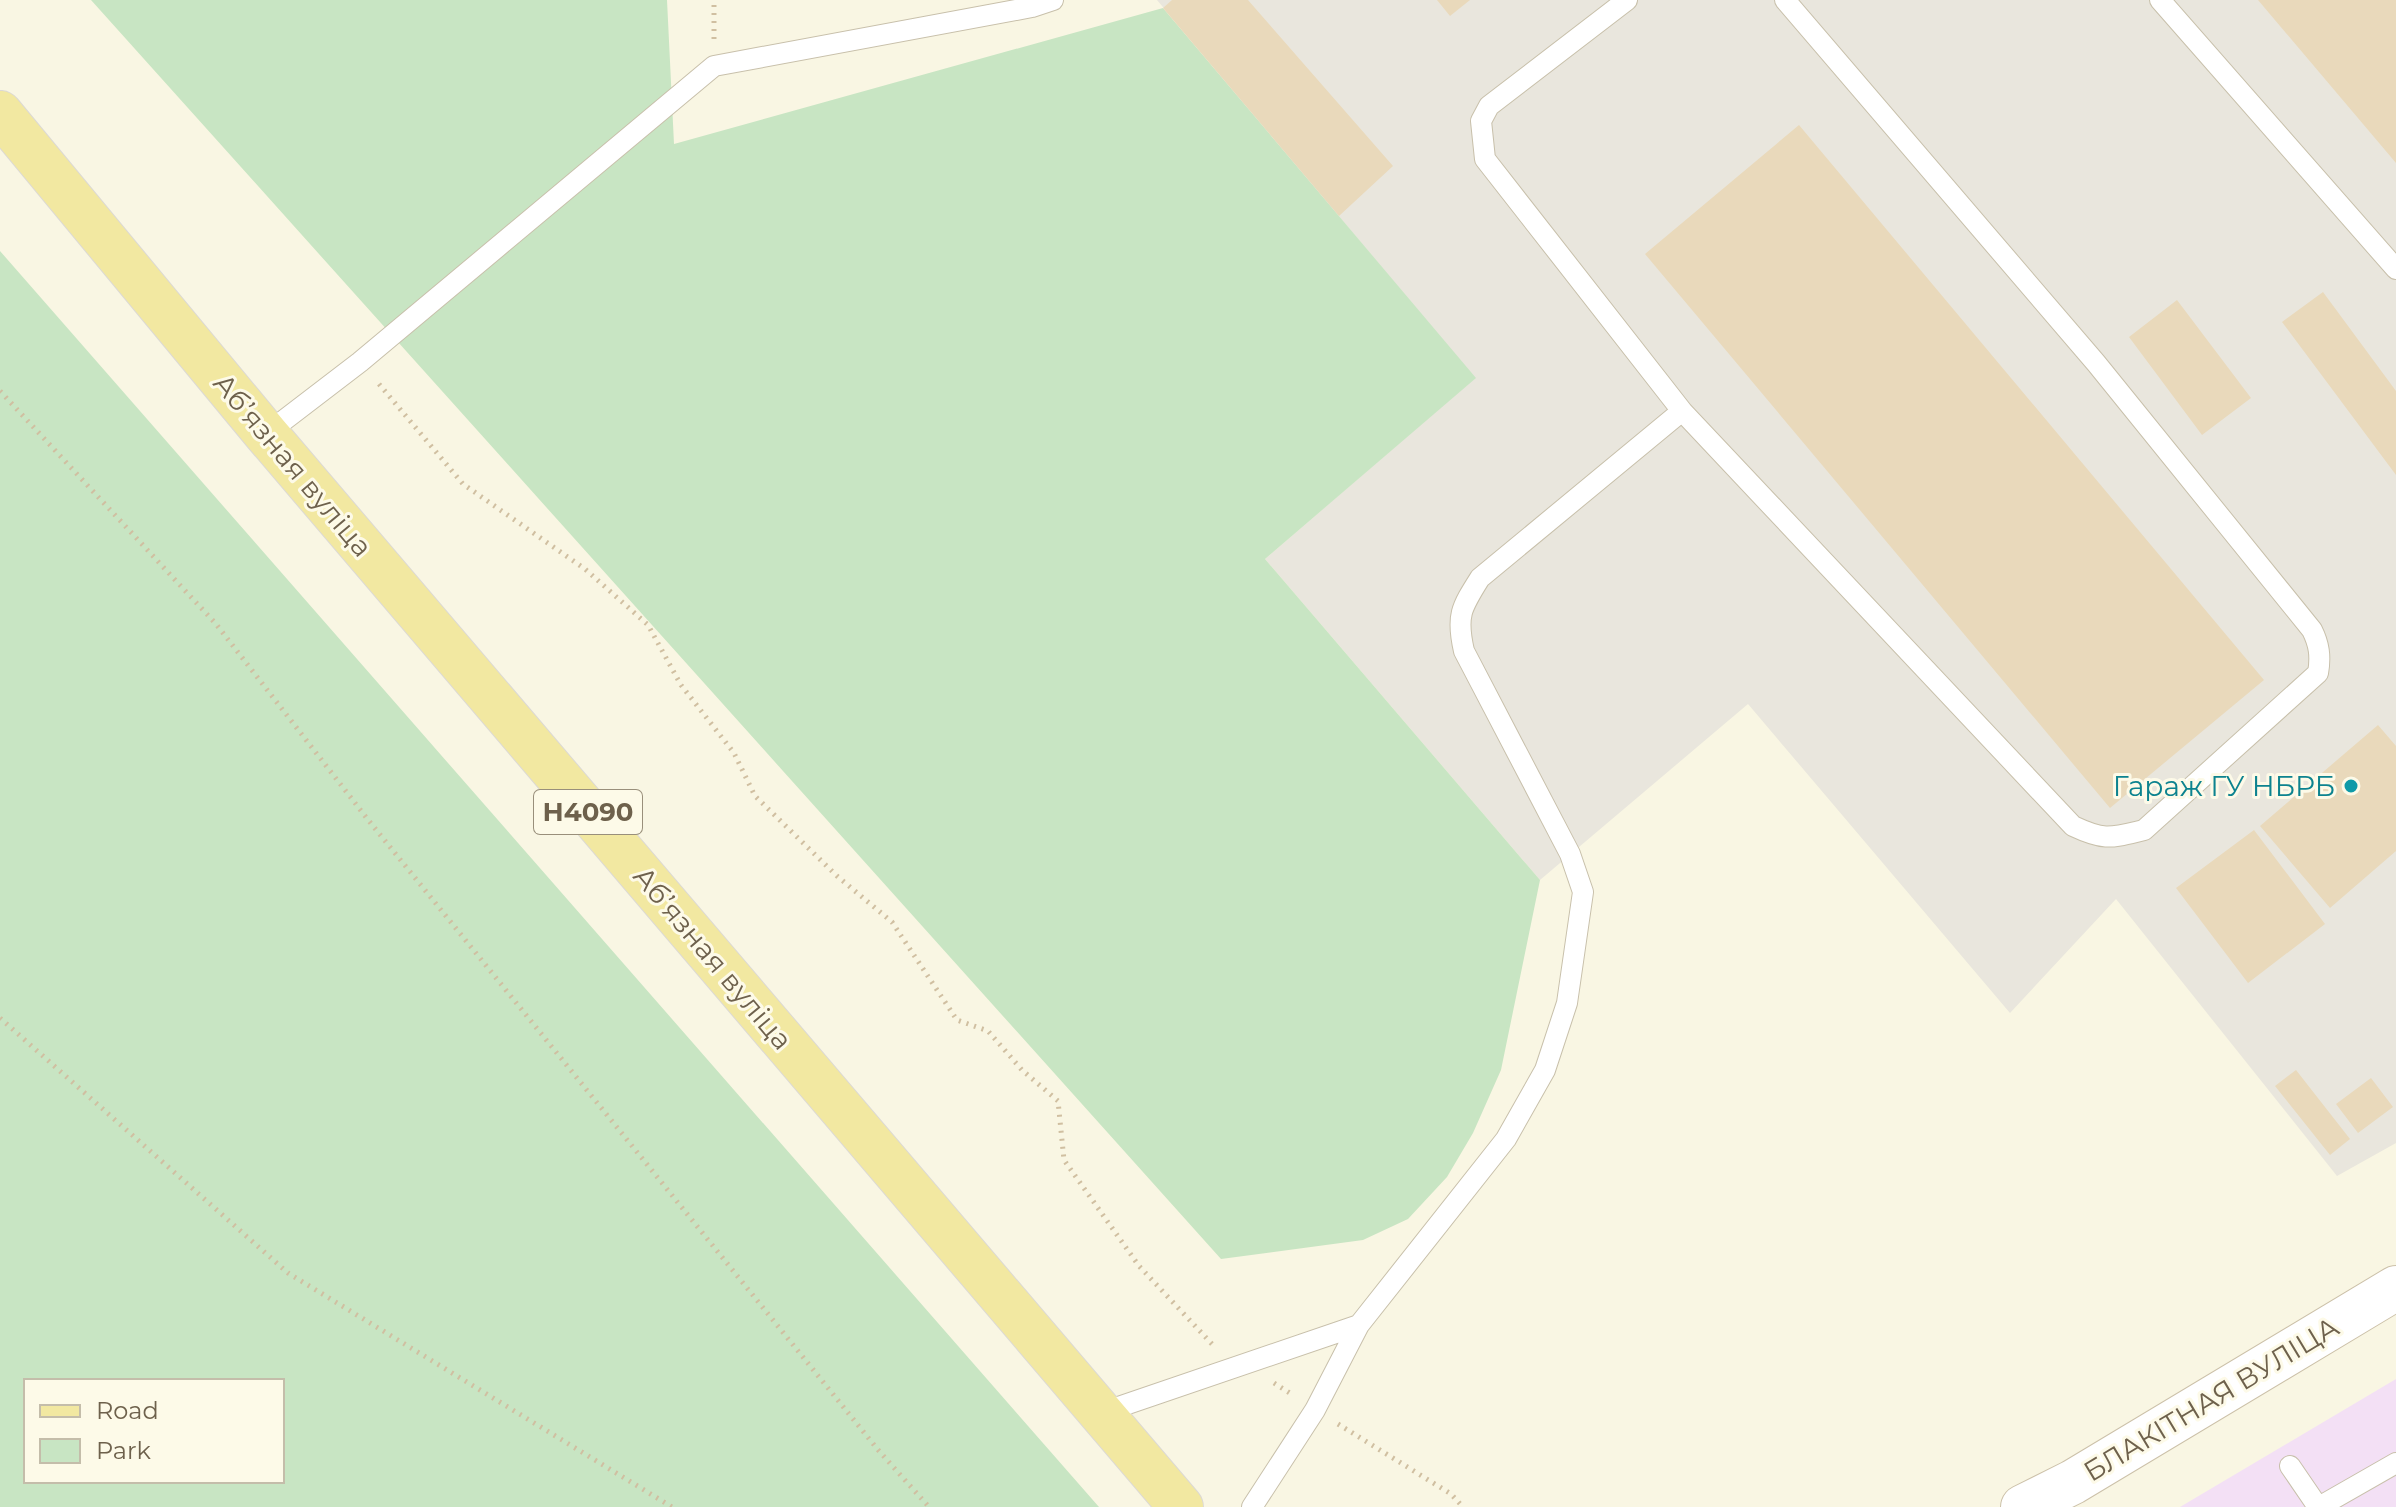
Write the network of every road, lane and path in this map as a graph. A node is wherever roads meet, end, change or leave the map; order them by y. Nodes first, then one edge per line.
1 (1053, 0) edge
2 (1627, 0) edge
3 (1785, 0) edge
4 (2160, 0) edge
5 (0, 113) edge
6 (2396, 269) edge
7 (360, 362) junction
8 (0, 391) edge
9 (1682, 411) junction
10 (266, 434) junction
11 (0, 1018) edge
12 (2396, 1288) edge
13 (1359, 1325) junction
14 (1244, 1364) junction
15 (1315, 1410) junction
16 (1101, 1413) junction
17 (2396, 1463) edge
18 (2290, 1466) dead end
19 (672, 1507) edge
20 (929, 1507) edge
21 (1181, 1507) edge
22 (1252, 1507) edge
23 (1463, 1507) edge
24 (2023, 1507) edge
25 (2318, 1507) edge

1 - 7 lane
2 - 9 lane
3 - 9 lane
4 - 6 lane
5 - 10 main road, Абʼязная вуліца / Н4090
7 - 10 lane
7 - 14 path
8 - 20 path
9 - 13 lane
10 - 16 main road, Абʼязная вуліца / Н4090
11 - 19 path
12 - 24 street, БЛАКІТНАЯ ВУЛІЦА
13 - 14 lane
13 - 15 lane
14 - 15 path
14 - 16 lane
15 - 22 lane
15 - 23 path
16 - 21 main road, Абʼязная вуліца / Н4090
17 - 25 lane
18 - 25 lane

